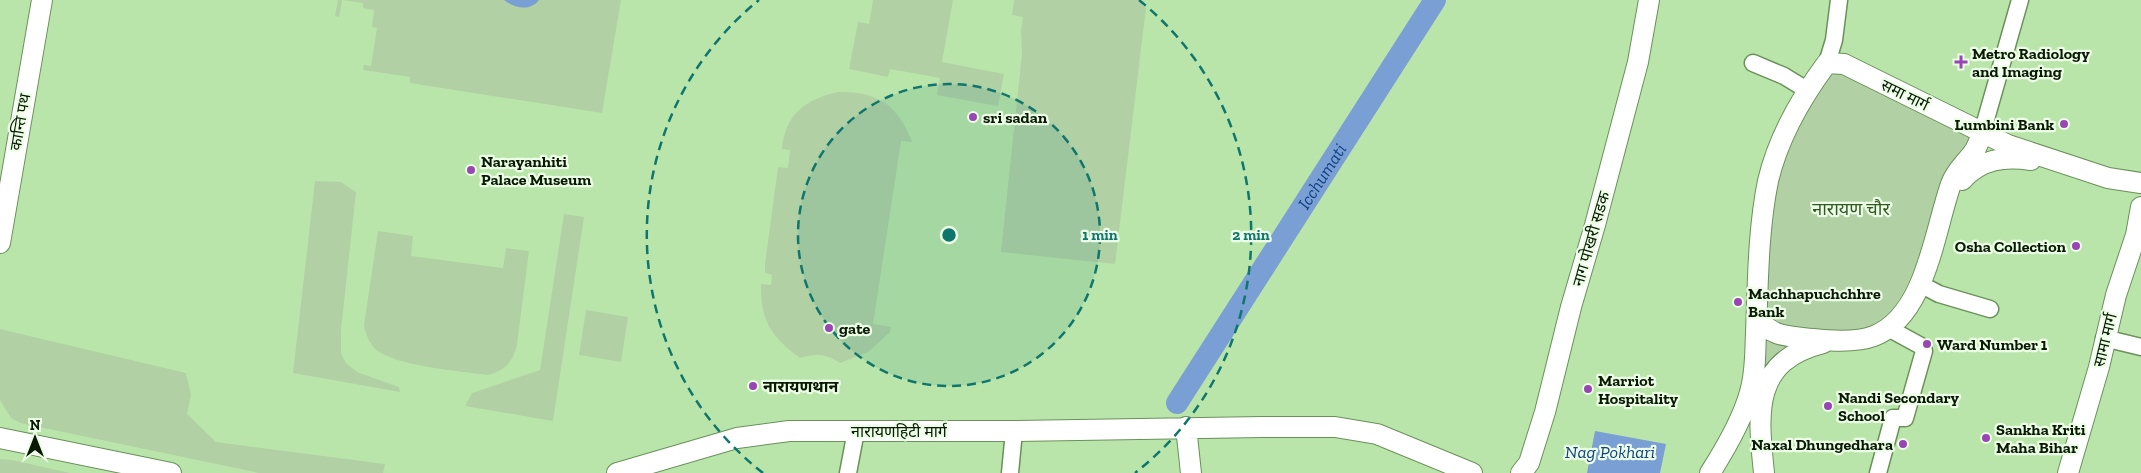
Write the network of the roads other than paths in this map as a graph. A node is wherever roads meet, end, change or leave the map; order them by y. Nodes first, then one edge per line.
1 (42, 0) edge
2 (1649, 0) edge
3 (1839, 0) edge
4 (2020, 0) edge
5 (1753, 63) dead end
6 (1827, 63) junction
7 (1807, 90) junction
8 (1982, 133) junction
9 (2077, 169) junction
10 (2141, 183) edge
11 (1944, 204) junction
12 (2141, 207) edge
13 (0, 244) edge
14 (1920, 284) junction
15 (1990, 309) dead end
16 (1757, 315) junction
17 (1888, 328) junction
18 (2104, 338) junction
19 (1829, 341) junction
20 (2141, 347) edge
21 (1754, 403) junction
22 (1186, 427) junction
23 (856, 431) junction
24 (1014, 431) junction
25 (0, 438) edge
26 (661, 467) edge
27 (171, 473) edge
28 (617, 473) edge
29 (848, 473) edge
30 (1010, 473) edge
31 (1191, 473) edge
32 (1472, 473) edge
33 (1521, 473) edge
34 (1710, 473) edge
35 (1764, 473) edge
36 (1878, 473) edge
37 (2068, 473) edge

1 - 13 main road, कान्ति पथ
2 - 33 main road, नाग पोखरी सडक
3 - 6 street
4 - 8 street
5 - 7 street
6 - 7 main road
6 - 8 main road, समा मार्ग
7 - 16 main road
8 - 9 main road
8 - 11 main road
9 - 10 main road
9 - 11 main road
11 - 14 main road
12 - 18 main road, सामा मार्ग
14 - 15 street
14 - 17 main road
16 - 19 main road
16 - 21 main road
17 - 19 main road
17 - 36 street
18 - 20 street
18 - 37 main road, सामा मार्ग
19 - 21 main road
21 - 34 main road
21 - 35 main road
22 - 24 main road, नारायणहिटी मार्ग
22 - 31 main road
22 - 32 main road, नारायणहिटी मार्ग
23 - 24 main road, नारायणहिटी मार्ग
23 - 26 main road, नारायणहिटी मार्ग
23 - 29 street
24 - 30 street
25 - 27 main road
26 - 28 main road, नारायणहिटी मार्ग

